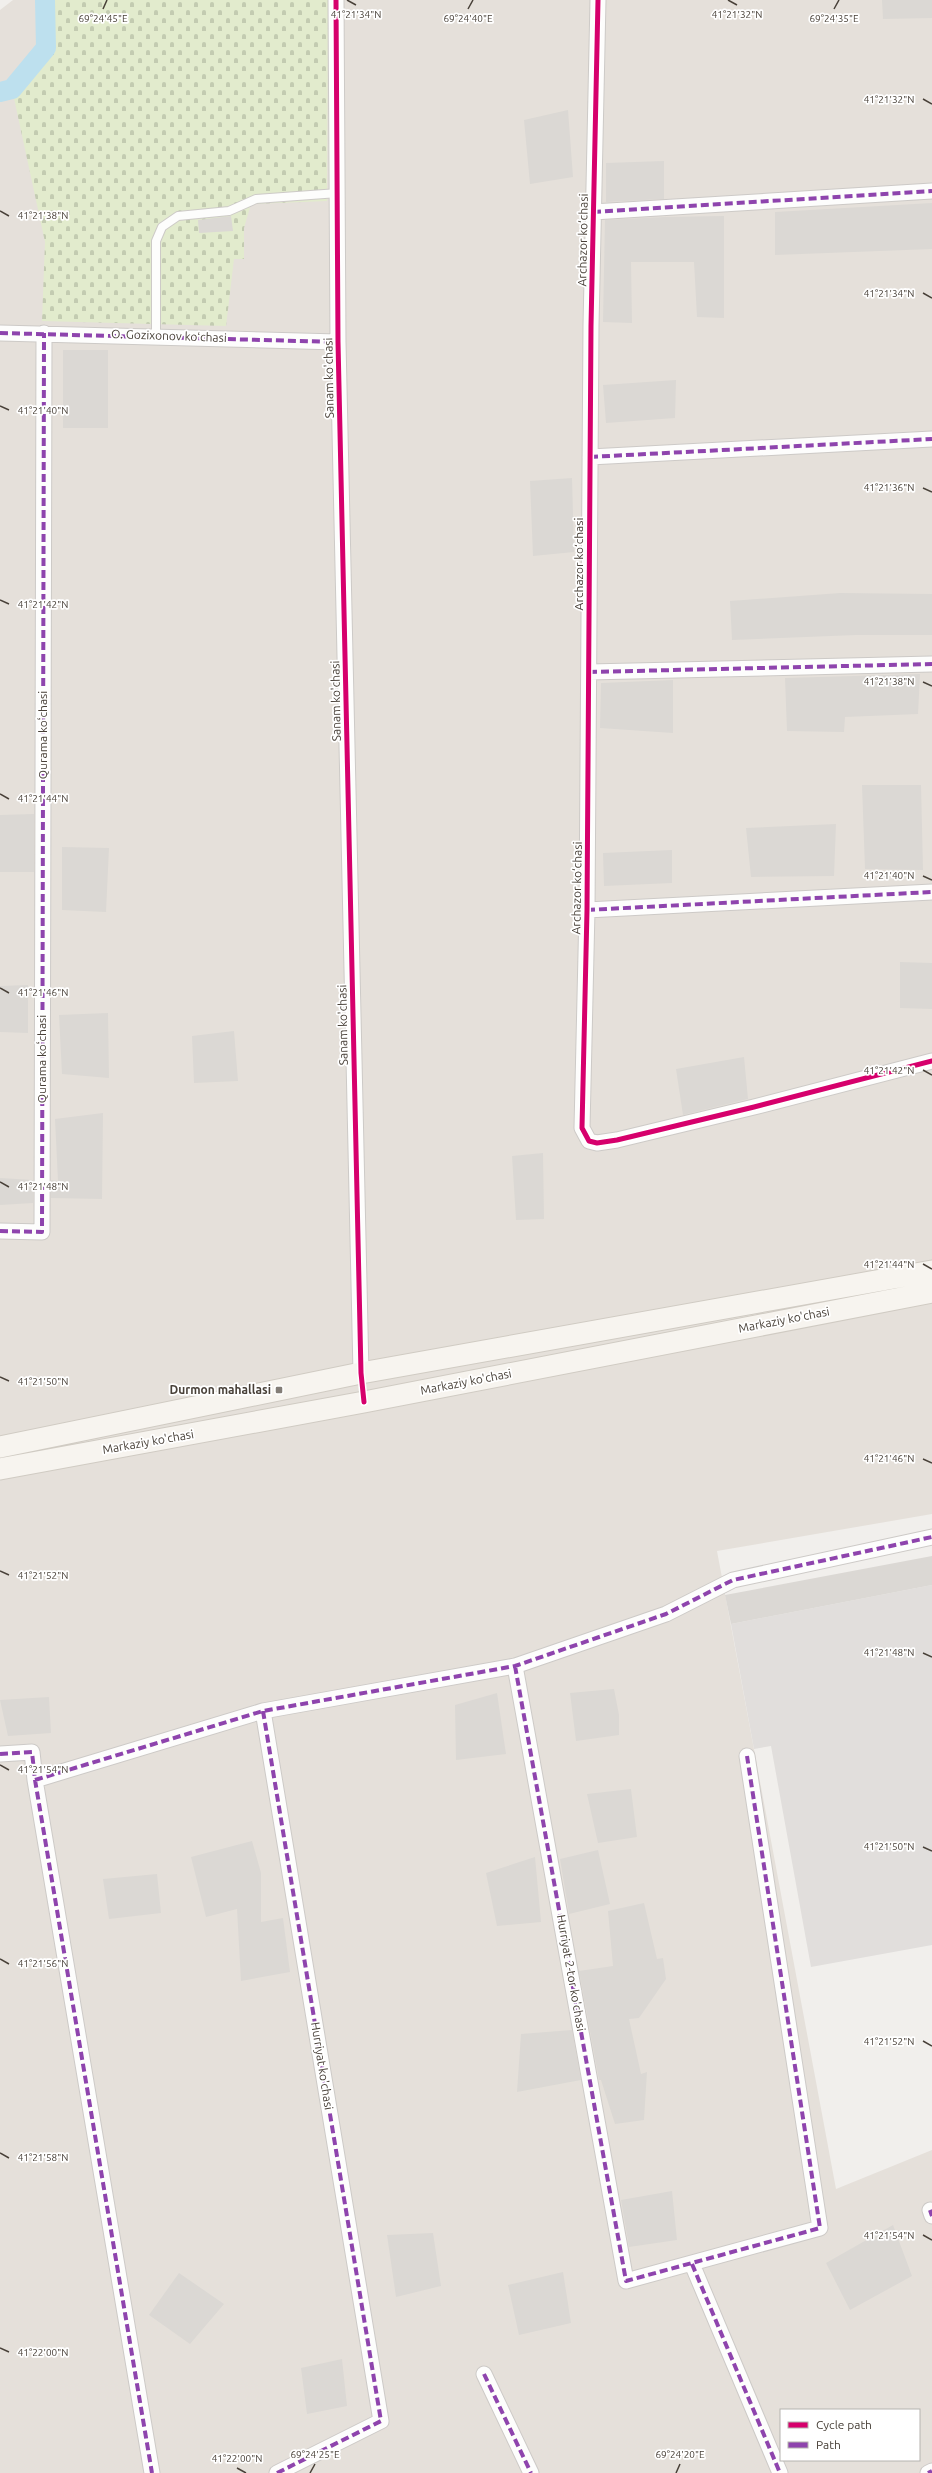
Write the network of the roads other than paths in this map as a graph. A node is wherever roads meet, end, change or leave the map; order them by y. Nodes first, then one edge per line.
1 (336, 0) edge
2 (598, 0) edge
3 (932, 191) edge
4 (338, 193) junction
5 (593, 212) junction
6 (0, 333) edge
7 (44, 333) junction
8 (156, 336) junction
9 (338, 342) junction
10 (932, 439) edge
11 (590, 457) junction
12 (932, 664) edge
13 (589, 672) junction
14 (932, 892) edge
15 (587, 910) junction
16 (932, 1061) edge
17 (0, 1231) edge
18 (932, 1271) edge
19 (932, 1292) edge
20 (575, 1335) junction
21 (578, 1360) junction
22 (361, 1373) junction
23 (364, 1402) junction
24 (0, 1447) edge
25 (0, 1469) edge
26 (932, 1537) edge
27 (515, 1666) junction
28 (263, 1712) junction
29 (0, 1754) edge
30 (747, 1756) dead end
31 (35, 1780) junction
32 (692, 2264) junction
33 (484, 2374) dead end
34 (932, 2471) edge
35 (283, 2472) edge
36 (152, 2473) edge
37 (531, 2473) edge
38 (780, 2473) edge
39 (928, 2473) edge

1 - 4 street, Sanam ko'chasi
2 - 5 street, Archazor ko‘chasi
3 - 5 street
4 - 8 lane
4 - 9 street, Sanam ko'chasi
5 - 11 street, Archazor ko‘chasi
6 - 7 street, O. Gozixonov koʻchasi
7 - 8 street, O. Gozixonov koʻchasi
7 - 17 street, Qurama koʻchasi
8 - 9 street, O. Gozixonov koʻchasi
9 - 22 street, Sanam ko'chasi
10 - 11 street
11 - 13 street, Archazor ko‘chasi
12 - 13 street
13 - 15 street, Archazor ko‘chasi
14 - 15 street
15 - 16 street, Archazor ko‘chasi
18 - 20 street, Markaziy ko'chasi
19 - 21 street, Markaziy ko'chasi
20 - 21 street
20 - 22 street, Markaziy ko'chasi
21 - 23 street, Markaziy ko'chasi
22 - 23 street, Sanam ko'chasi
22 - 24 street, Markaziy ko'chasi
23 - 25 street, Markaziy ko'chasi
26 - 27 street
27 - 28 street
27 - 32 street, Hurriyat 2-tor ko'chasi
28 - 31 street
28 - 35 street, Hurriyat ko'chasi
29 - 31 street
30 - 32 street
31 - 36 street
32 - 38 street
33 - 37 street
34 - 39 street

